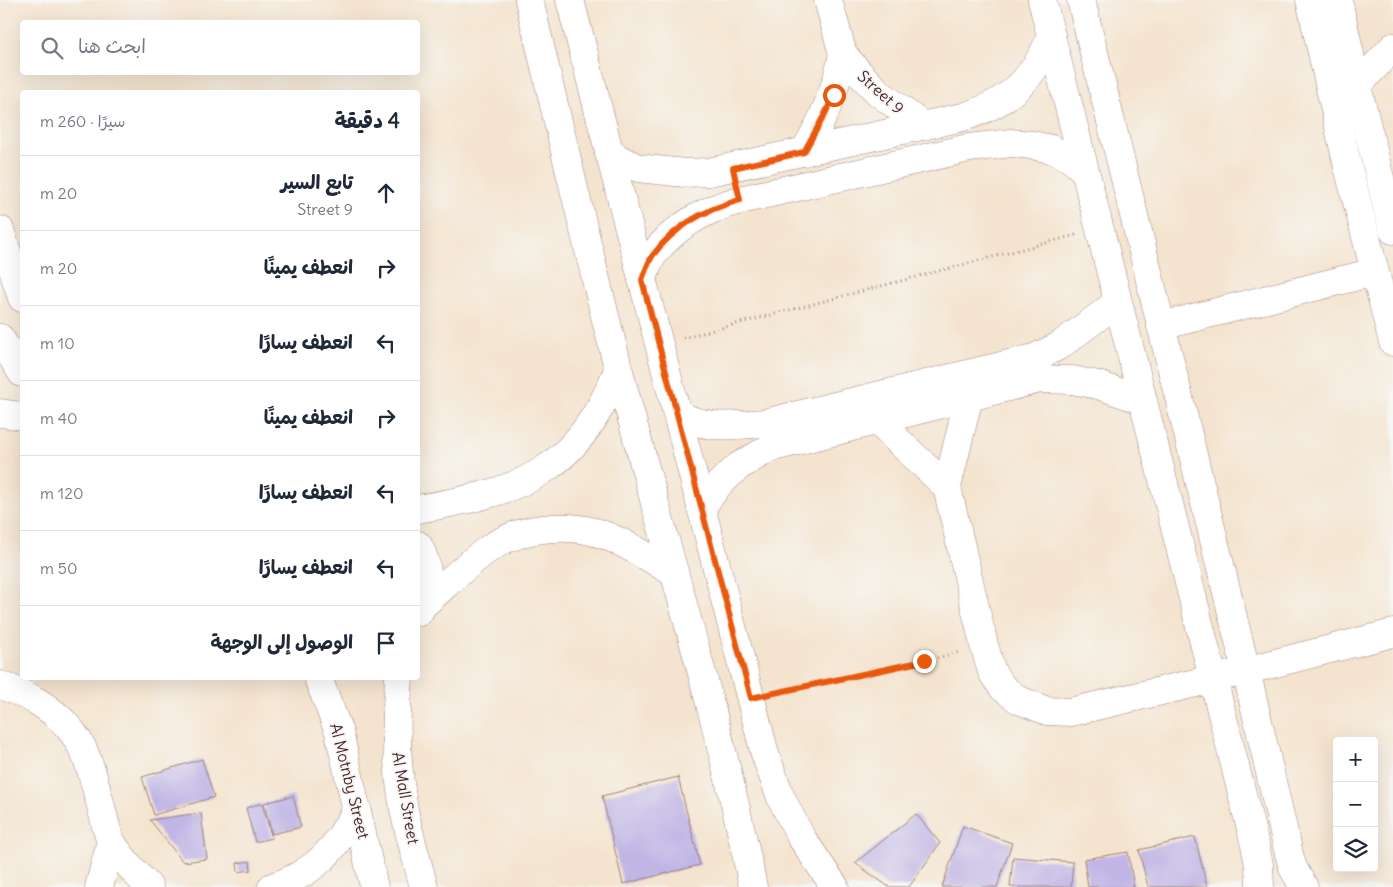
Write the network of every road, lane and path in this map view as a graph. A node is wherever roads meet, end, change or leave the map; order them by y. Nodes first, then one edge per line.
1 (529, 0) edge
2 (570, 0) edge
3 (828, 0) edge
4 (1042, 0) edge
5 (1081, 0) edge
6 (1310, 0) edge
7 (1338, 0) edge
8 (1051, 37) junction
9 (1393, 47) edge
10 (843, 54) junction
11 (1357, 86) junction
12 (963, 117) junction
13 (923, 126) junction
14 (969, 148) junction
15 (804, 152) junction
16 (609, 154) junction
17 (1375, 156) junction
18 (1347, 163) junction
19 (733, 168) junction
20 (1084, 170) junction
21 (740, 200) junction
22 (1134, 217) junction
23 (1099, 229) junction
24 (1393, 229) edge
25 (0, 230) edge
26 (1374, 272) junction
27 (642, 280) junction
28 (20, 292) edge
29 (1118, 302) junction
30 (1161, 326) junction
31 (0, 338) edge
32 (1393, 342) edge
33 (658, 344) junction
34 (1037, 368) junction
35 (20, 370) edge
36 (618, 370) junction
37 (969, 397) junction
38 (1142, 400) junction
39 (676, 410) junction
40 (0, 413) edge
41 (20, 416) edge
42 (876, 420) junction
43 (767, 435) junction
44 (947, 487) junction
45 (701, 508) junction
46 (420, 509) edge
47 (420, 550) edge
48 (674, 573) junction
49 (420, 611) edge
50 (732, 628) junction
51 (1393, 633) edge
52 (693, 638) junction
53 (984, 645) junction
54 (1246, 670) junction
55 (1213, 679) junction
56 (398, 680) edge
57 (324, 683) edge
58 (0, 685) edge
59 (751, 698) junction
60 (357, 808) junction
61 (111, 842) junction
62 (99, 887) edge
63 (149, 887) edge
64 (272, 887) edge
65 (374, 887) edge
66 (424, 887) edge
67 (753, 887) edge
68 (835, 887) edge
69 (1260, 887) edge
70 (1304, 887) edge

1 - 36 street
2 - 16 street
3 - 10 street, Street 9
4 - 8 street
5 - 22 street
6 - 18 street
7 - 11 street
8 - 12 street
8 - 20 street
9 - 11 street
10 - 13 street, Street 9
10 - 15 street, Street 9
11 - 17 street
12 - 13 street
12 - 14 street
13 - 15 street
14 - 20 street
14 - 21 street
15 - 19 street
16 - 19 street
16 - 27 street
17 - 18 street
17 - 24 street
18 - 26 street
19 - 21 street
20 - 23 street
21 - 27 street
22 - 23 street
22 - 30 street
23 - 29 street
23 - 33 path
25 - 28 street
26 - 30 street
26 - 32 street
27 - 33 street
29 - 34 street
29 - 38 street
30 - 54 street
31 - 35 street
33 - 39 street
34 - 37 street
34 - 38 street
34 - 43 street
36 - 46 street
36 - 48 street
37 - 42 street
37 - 44 street
38 - 55 street
39 - 43 street
39 - 45 street
40 - 41 street
42 - 43 street
42 - 44 street
43 - 45 street
44 - 53 street
45 - 50 street
47 - 49 street
48 - 49 street
48 - 52 street
50 - 52 street
50 - 59 street
51 - 54 street
52 - 67 street
53 - 55 street
53 - 59 path
54 - 55 street
54 - 70 street
55 - 69 street
56 - 66 street, Al Mall Street
57 - 60 street, Al Motnby Street
58 - 61 street
59 - 68 street
60 - 64 street
60 - 65 street, Al Motnby Street
61 - 62 street
61 - 63 street

